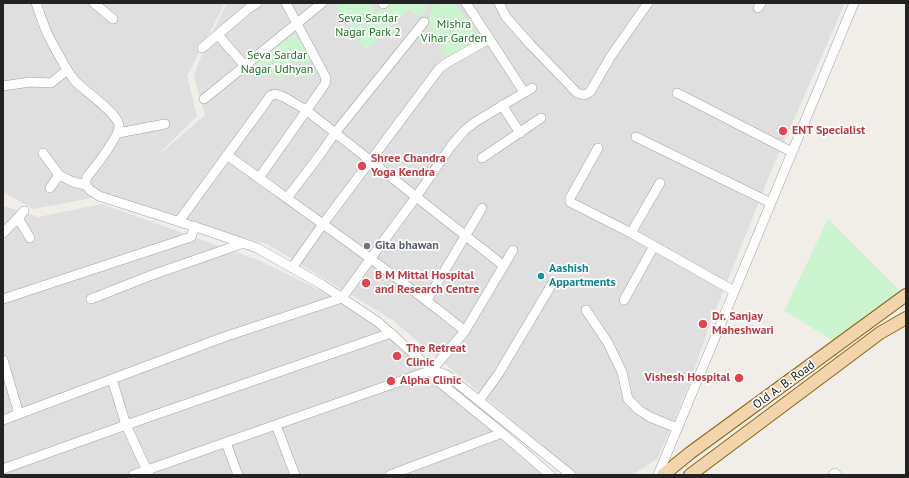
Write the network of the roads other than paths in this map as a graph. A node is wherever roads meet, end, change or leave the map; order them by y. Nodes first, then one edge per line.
1 (36, 3) edge
2 (257, 3) edge
3 (286, 3) edge
4 (322, 3) edge
5 (466, 3) edge
6 (499, 3) edge
7 (648, 3) edge
8 (854, 3) edge
9 (97, 4) edge
10 (113, 19) dead end
11 (424, 22) dead end
12 (297, 23) junction
13 (218, 35) junction
14 (488, 39) junction
15 (202, 48) dead end
16 (245, 66) junction
17 (67, 70) junction
18 (3, 86) edge
19 (677, 93) dead end
20 (204, 99) dead end
21 (502, 105) junction
22 (306, 110) junction
23 (541, 118) dead end
24 (165, 124) dead end
25 (118, 133) junction
26 (335, 133) junction
27 (520, 133) junction
28 (636, 137) dead end
29 (598, 148) dead end
30 (792, 152) junction
31 (43, 153) dead end
32 (227, 155) junction
33 (482, 158) dead end
34 (370, 161) junction
35 (59, 175) junction
36 (259, 178) junction
37 (660, 183) dead end
38 (86, 185) junction
39 (50, 188) dead end
40 (416, 197) junction
41 (287, 198) junction
42 (771, 203) junction
43 (482, 208) dead end
44 (179, 221) junction
45 (323, 224) junction
46 (194, 226) junction
47 (3, 233) edge
48 (631, 233) junction
49 (466, 236) junction
50 (30, 238) dead end
51 (244, 243) junction
52 (654, 246) junction
53 (513, 250) dead end
54 (371, 258) junction
55 (504, 266) junction
56 (292, 268) junction
57 (552, 284) dead end
58 (734, 291) junction
59 (906, 295) edge
60 (342, 298) junction
61 (3, 299) edge
62 (91, 299) dead end
63 (427, 300) junction
64 (624, 300) dead end
65 (586, 310) dead end
66 (905, 320) edge
67 (465, 331) junction
68 (392, 333) junction
69 (3, 360) edge
70 (432, 370) junction
71 (112, 379) junction
72 (479, 401) junction
73 (19, 414) junction
74 (3, 420) edge
75 (126, 425) junction
76 (276, 425) junction
77 (677, 428) junction
78 (502, 433) junction
79 (226, 443) junction
80 (3, 469) edge
81 (148, 473) edge
82 (403, 473) edge
83 (133, 475) edge
84 (238, 475) edge
85 (295, 475) edge
86 (390, 475) edge
87 (550, 475) edge
88 (571, 475) edge
89 (658, 475) edge
90 (663, 475) edge
91 (690, 475) edge
92 (833, 475) edge
93 (837, 475) edge

1 - 17 street
2 - 13 street
3 - 12 street
4 - 12 street
5 - 14 street
6 - 7 street
8 - 30 street
9 - 10 street
11 - 26 street
12 - 16 street
12 - 22 street
13 - 15 street
13 - 16 street
14 - 21 street
14 - 34 street
16 - 20 street
17 - 18 street
17 - 25 street
19 - 30 street
21 - 27 street
21 - 40 street
22 - 26 street
22 - 32 street
22 - 36 street
23 - 27 street
24 - 25 street
25 - 38 street
26 - 34 street
26 - 41 street
27 - 33 street
28 - 42 street
29 - 48 street
30 - 42 street
31 - 35 street
32 - 36 street
32 - 44 street
34 - 40 street
34 - 45 street
35 - 38 street
35 - 39 street
36 - 41 street
37 - 48 street
38 - 44 street
40 - 49 street
40 - 54 street
41 - 45 street
42 - 58 street
43 - 49 street
44 - 46 street
45 - 54 street
45 - 56 street
46 - 51 street
46 - 61 street
47 - 50 street
48 - 52 street
49 - 55 street
49 - 63 street
51 - 56 street
51 - 62 street
52 - 58 street
52 - 64 street
53 - 55 street
54 - 60 street
54 - 63 street
55 - 67 street
56 - 60 street
57 - 72 street
58 - 77 street
59 - 90 main road, Old A. B. Road
60 - 68 street
60 - 71 street
63 - 67 street
65 - 77 street
66 - 91 main road, Old A. B. Road
67 - 70 street
68 - 70 street
68 - 75 street
69 - 73 street
70 - 72 street
70 - 76 street
70 - 78 street
71 - 73 street
71 - 75 street
72 - 88 street
73 - 74 street
75 - 80 street
75 - 81 street
76 - 79 street
76 - 85 street
77 - 89 street
78 - 82 street
78 - 87 street
79 - 81 street
79 - 84 street
81 - 83 street
82 - 86 street
92 - 93 street

